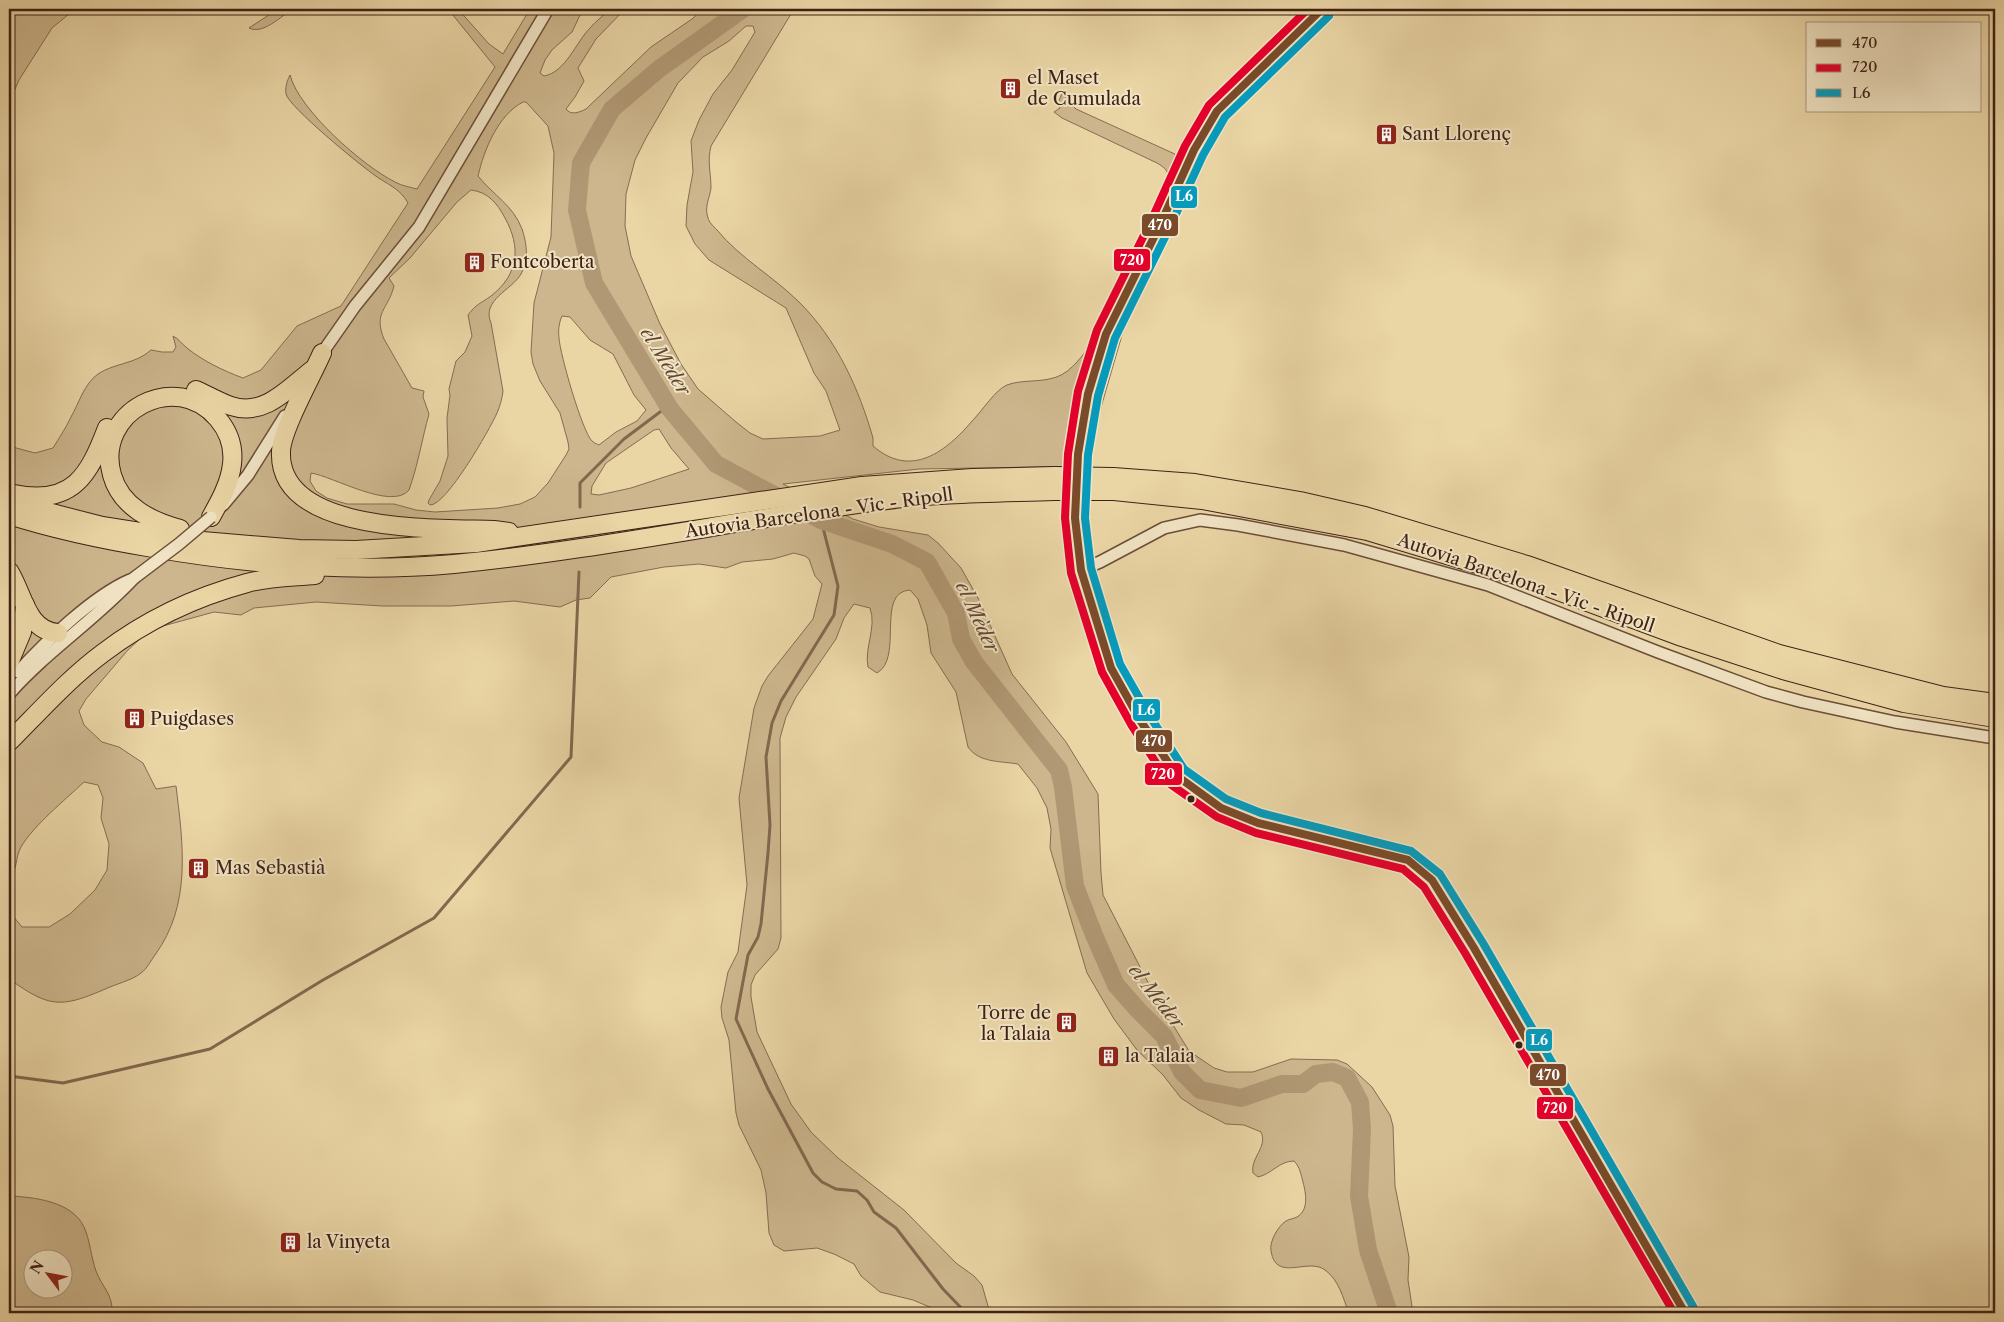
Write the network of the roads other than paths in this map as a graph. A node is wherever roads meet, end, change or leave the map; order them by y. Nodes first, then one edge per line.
1 (548, 9) edge
2 (1322, 9) edge
3 (322, 353) junction
4 (312, 370) junction
5 (1055, 484) junction
6 (1113, 484) junction
7 (9, 493) edge
8 (9, 500) edge
9 (9, 514) edge
10 (211, 517) junction
11 (532, 535) junction
12 (205, 540) junction
13 (338, 568) junction
14 (1081, 570) junction
15 (9, 571) edge
16 (131, 581) junction
17 (24, 602) junction
18 (58, 633) junction
19 (9, 663) edge
20 (9, 682) edge
21 (9, 694) edge
22 (1995, 703) edge
23 (1995, 718) edge
24 (1995, 738) edge
25 (9, 742) edge
26 (1685, 1313) edge

1 - 3 street
2 - 14 street
3 - 4 street
3 - 11 highway
4 - 7 highway
4 - 10 street
5 - 6 highway, Autovia Barcelona - Vic - Ripoll, bridge
5 - 11 highway, Autovia Barcelona - Vic - Ripoll
5 - 13 highway, Autovia Barcelona - Vic - Ripoll
6 - 22 highway, Autovia Barcelona - Vic - Ripoll
6 - 23 highway, Autovia Barcelona - Vic - Ripoll
8 - 12 highway, Autovia Barcelona - Vic - Ripoll
9 - 13 highway, Autovia Barcelona - Vic - Ripoll
10 - 12 highway
10 - 16 street, bridge
11 - 12 highway, Autovia Barcelona - Vic - Ripoll
13 - 25 highway
14 - 24 street
14 - 26 street
15 - 17 highway
16 - 18 street
16 - 21 street
17 - 18 highway
17 - 19 highway
18 - 20 street

